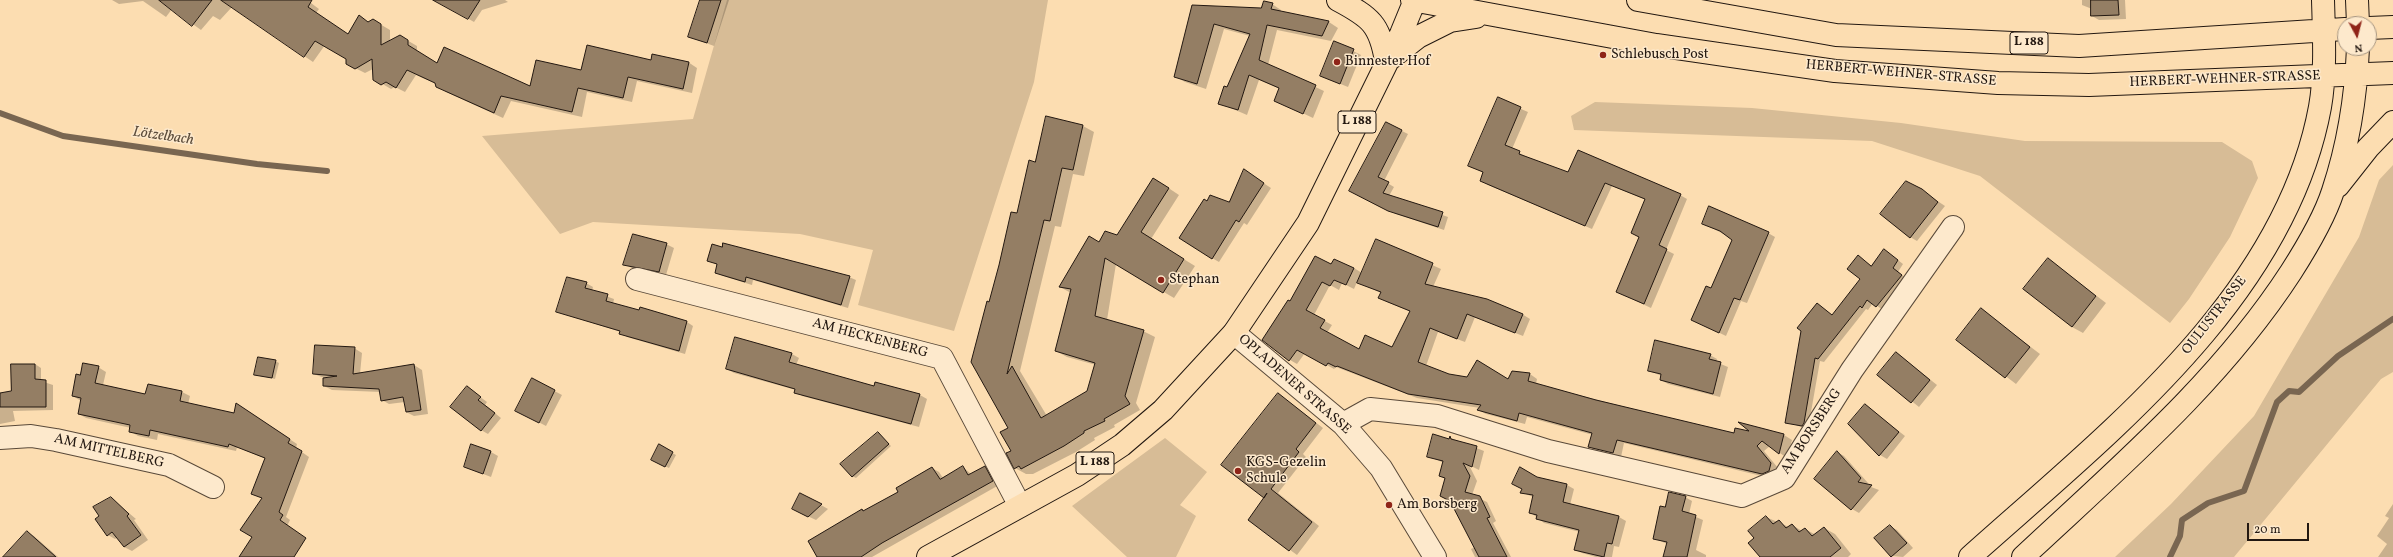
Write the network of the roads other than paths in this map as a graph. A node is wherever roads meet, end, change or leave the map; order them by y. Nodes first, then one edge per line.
1 (1338, 0) edge
2 (1414, 0) edge
3 (1638, 0) edge
4 (2323, 0) edge
5 (2357, 0) edge
6 (1489, 15) junction
7 (2358, 16) edge
8 (2393, 27) edge
9 (2377, 28) edge
10 (2337, 29) edge
11 (2324, 30) junction
12 (2358, 56) edge
13 (1386, 62) junction
14 (2393, 73) edge
15 (2357, 75) junction
16 (2322, 76) junction
17 (2393, 122) edge
18 (2333, 192) junction
19 (1953, 227) dead end
20 (637, 279) dead end
21 (1234, 333) junction
22 (1344, 424) junction
23 (0, 438) edge
24 (213, 487) dead end
25 (1020, 506) junction
26 (928, 557) edge
27 (1435, 557) edge
28 (1970, 557) edge
29 (2023, 557) edge

1 - 13 main road
2 - 6 main road, HERBERT-WEHNER-STRASSE / L 188
2 - 13 main road, L 188
3 - 11 main road, L 188
4 - 11 main road, OULUSTRASSE
5 - 7 main road
6 - 13 main road
6 - 16 main road, HERBERT-WEHNER-STRASSE / L 188
8 - 9 main road
10 - 11 main road, L 188
11 - 16 main road, OULUSTRASSE
12 - 15 main road
13 - 21 main road, L 188
14 - 15 main road, HERBERT-WEHNER-STRASSE
15 - 16 main road, HERBERT-WEHNER-STRASSE / L 188
15 - 18 main road
16 - 28 main road, OULUSTRASSE
17 - 18 main road
18 - 29 main road
19 - 22 street, AM BORSBERG
20 - 25 street, AM HECKENBERG
21 - 22 street, OPLADENER STRASSE
21 - 25 main road, L 188
22 - 27 street, OPLADENER STRASSE
23 - 24 street, AM MITTELBERG
25 - 26 main road, L 188

